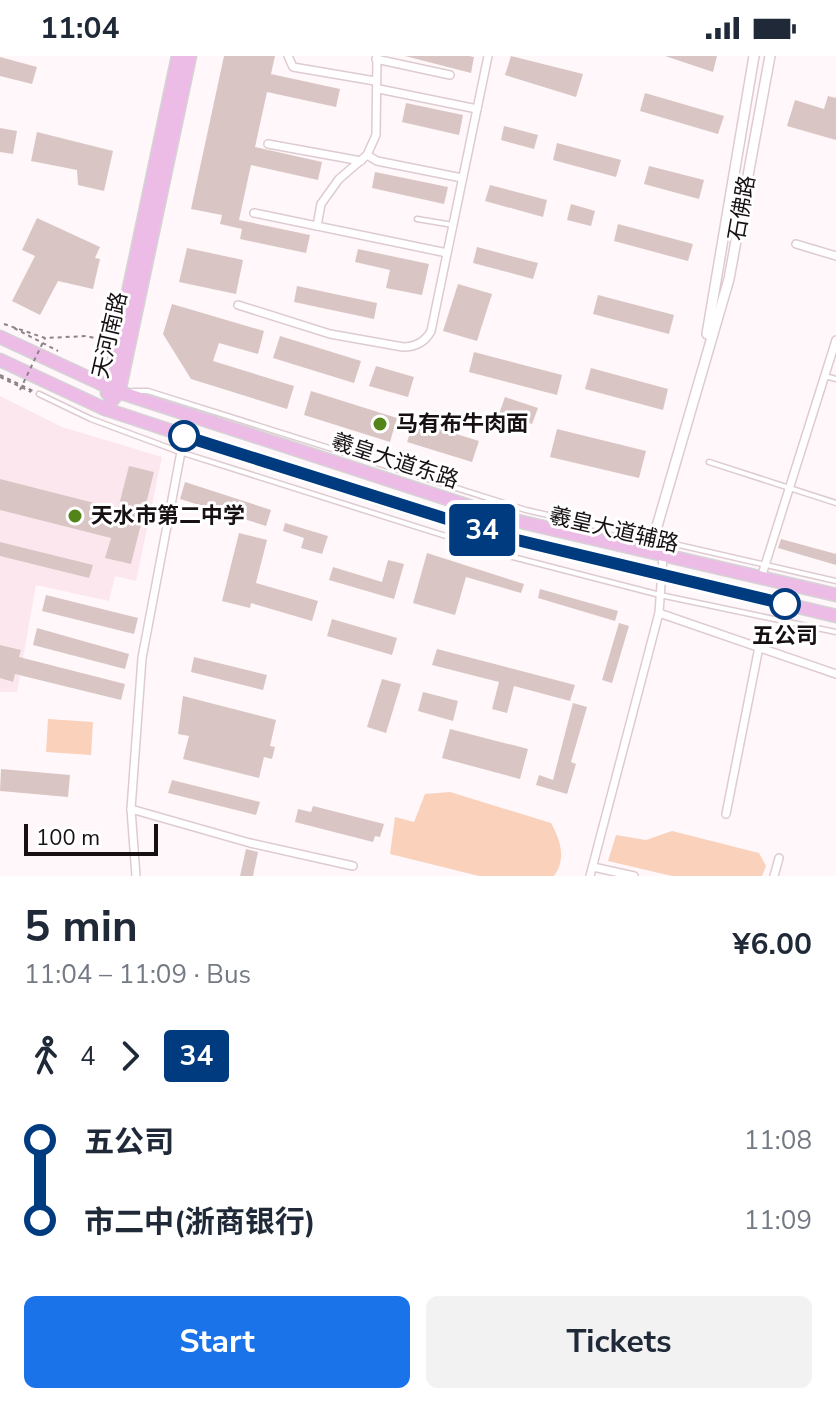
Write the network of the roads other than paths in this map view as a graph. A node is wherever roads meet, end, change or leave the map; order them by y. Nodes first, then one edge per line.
1 (178, 56) edge
2 (190, 56) edge
3 (288, 56) edge
4 (488, 56) edge
5 (754, 56) edge
6 (770, 56) edge
7 (376, 57) edge
8 (450, 75) dead end
9 (377, 85) junction
10 (477, 109) junction
11 (268, 144) dead end
12 (364, 158) junction
13 (462, 178) junction
14 (254, 213) dead end
15 (417, 219) dead end
16 (453, 225) junction
17 (317, 226) junction
18 (796, 244) dead end
19 (447, 253) junction
20 (836, 256) edge
21 (238, 305) dead end
22 (0, 337) edge
23 (836, 340) edge
24 (704, 358) junction
25 (0, 360) edge
26 (825, 376) junction
27 (836, 379) edge
28 (113, 390) junction
29 (39, 394) road end
30 (105, 409) junction
31 (184, 436) junction
32 (180, 452) junction
33 (709, 462) dead end
34 (789, 489) junction
35 (836, 503) edge
36 (653, 540) junction
37 (663, 556) junction
38 (763, 571) junction
39 (662, 576) junction
40 (836, 581) edge
41 (660, 595) junction
42 (836, 595) edge
43 (659, 613) junction
44 (836, 616) edge
45 (836, 632) edge
46 (759, 647) junction
47 (836, 674) edge
48 (131, 809) junction
49 (726, 814) dead end
50 (779, 858) dead end
51 (353, 866) dead end
52 (593, 867) junction
53 (136, 876) edge
54 (590, 876) edge
55 (634, 876) edge
56 (774, 876) edge

1 - 28 main road, 天河南路
2 - 28 main road, 天河南路
3 - 9 street
4 - 10 street
5 - 24 street, 石佛路
6 - 24 street, 石佛路
7 - 8 street
7 - 9 street
9 - 10 street
9 - 12 street
10 - 13 street
11 - 12 street
12 - 13 street
12 - 17 street
13 - 16 street
14 - 17 street
15 - 16 lane
16 - 19 street
17 - 19 street
18 - 20 street
19 - 21 street
22 - 28 main road, 羲皇大道东路
23 - 26 street
24 - 36 street, 石佛路
25 - 30 main road, 羲皇大道东路
26 - 27 lane
26 - 34 street
28 - 30 main road, 天河南路
28 - 36 lane, 羲皇大道辅路
28 - 37 main road, 羲皇大道东路
29 - 32 lane
30 - 31 main road, 羲皇大道东路
31 - 32 street
31 - 39 main road, 羲皇大道东路
32 - 41 lane
32 - 48 street
33 - 34 lane
34 - 35 lane
34 - 38 street
36 - 37 street
36 - 38 lane, 羲皇大道辅路
37 - 38 main road, 羲皇大道东路
37 - 39 street
38 - 40 lane, 羲皇大道辅路
38 - 42 main road, 羲皇大道东路
39 - 41 street
39 - 44 main road, 羲皇大道东路
41 - 43 street
41 - 45 lane
43 - 46 street
43 - 52 street
46 - 47 street
46 - 49 street
48 - 51 street
48 - 53 street
50 - 56 street
52 - 54 street
52 - 55 street

